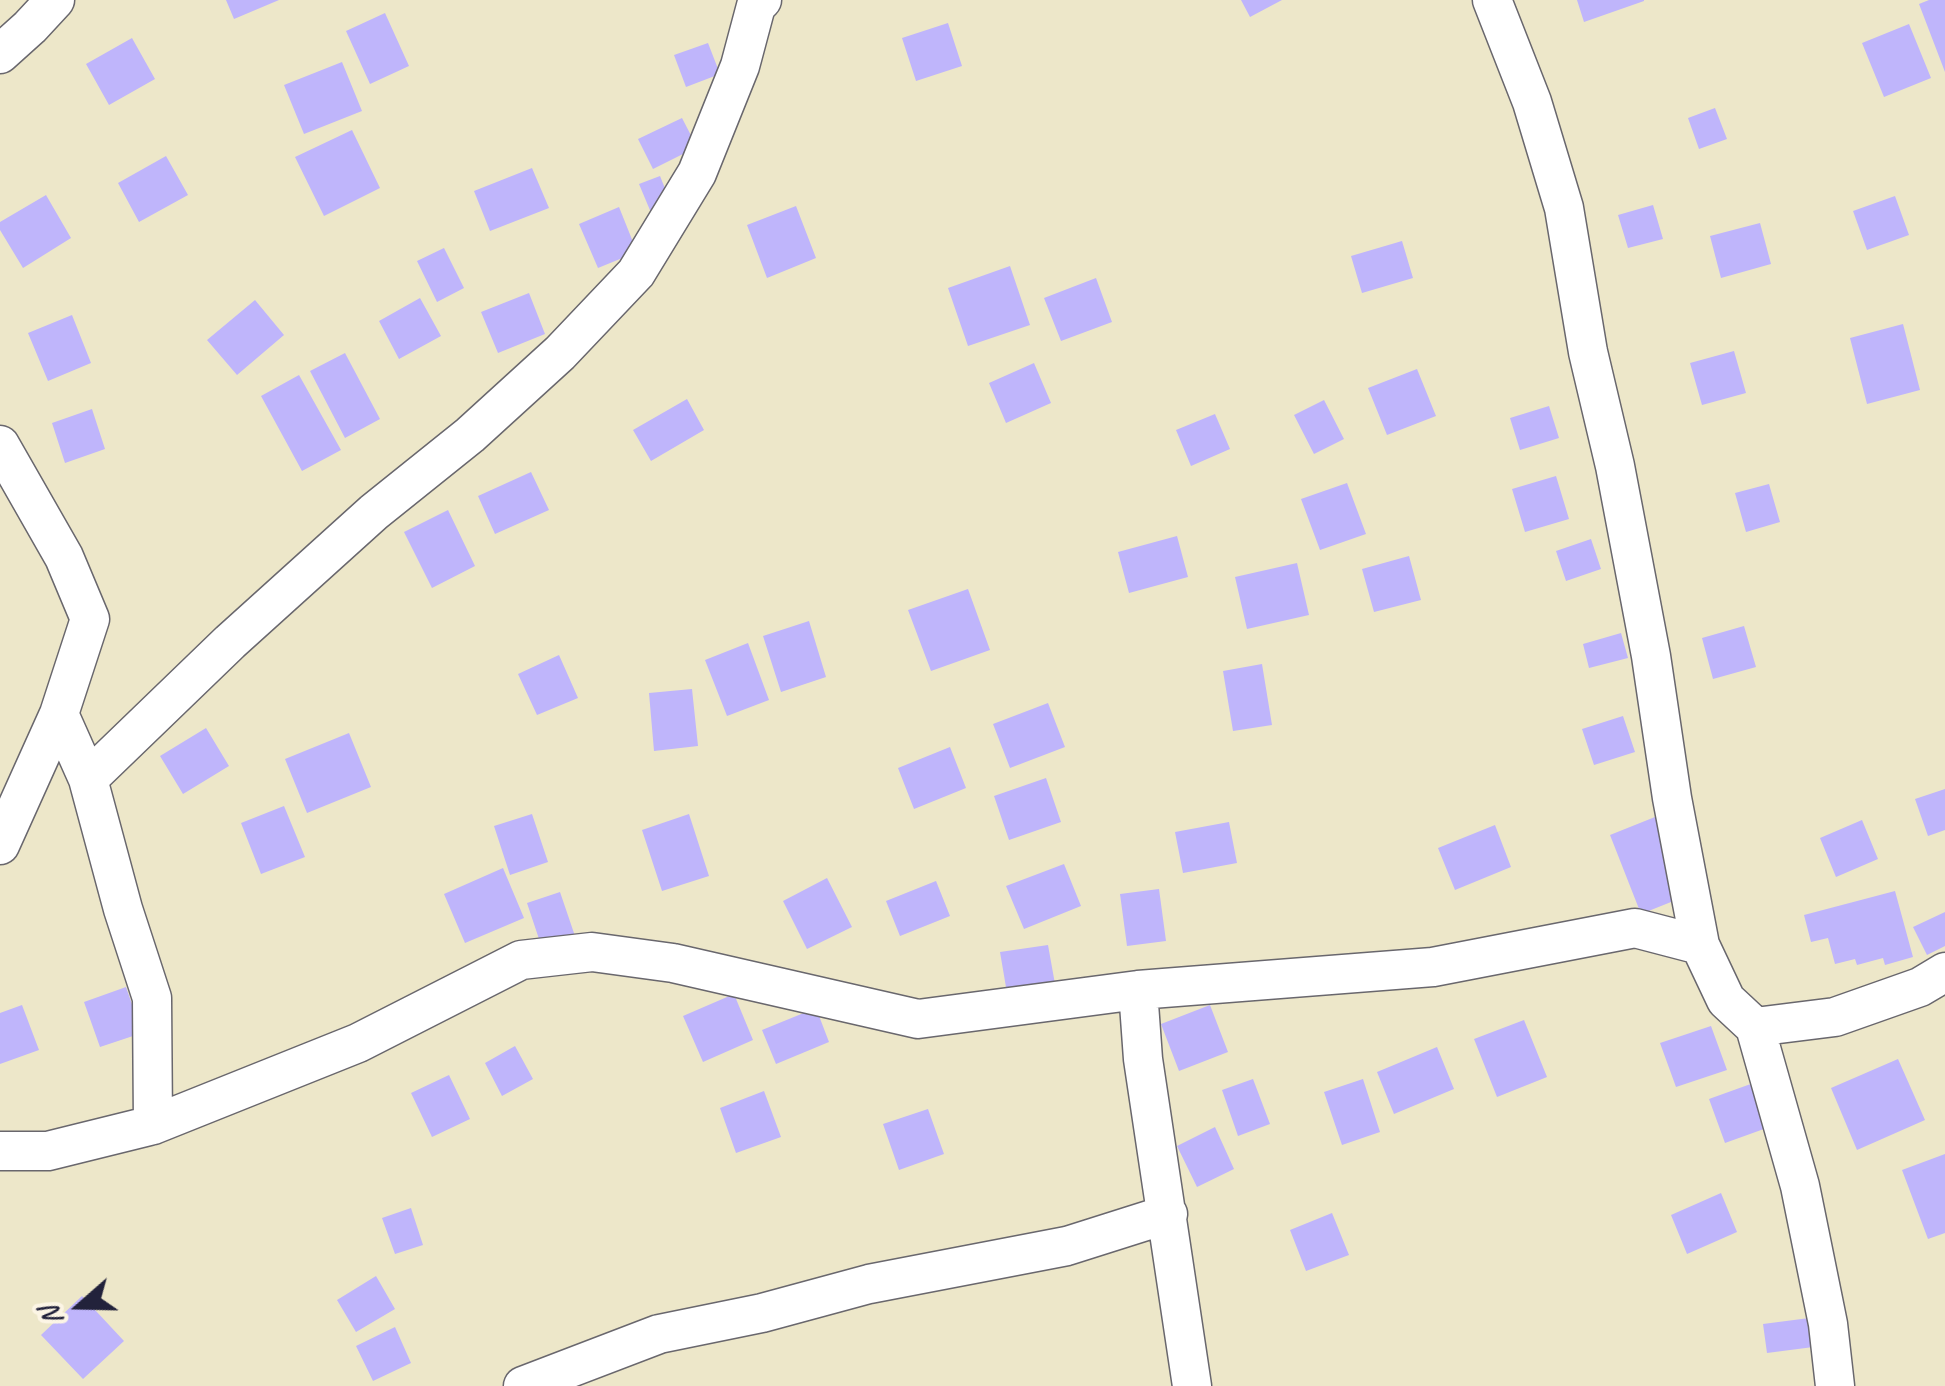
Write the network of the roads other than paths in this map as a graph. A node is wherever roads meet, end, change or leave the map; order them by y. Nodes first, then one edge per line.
1 (55, 0) edge
2 (762, 0) edge
3 (1492, 0) edge
4 (0, 54) edge
5 (0, 444) edge
6 (59, 714) junction
7 (88, 778) junction
8 (0, 845) edge
9 (1700, 945) junction
10 (1945, 972) edge
11 (1138, 990) junction
12 (1754, 1027) junction
13 (154, 1125) junction
14 (0, 1151) edge
15 (1168, 1214) junction
16 (523, 1386) edge
17 (1192, 1386) edge
18 (1835, 1386) edge

1 - 4 street
2 - 7 street
3 - 9 street
5 - 6 street
6 - 7 street
6 - 8 street
7 - 13 street
9 - 11 street
9 - 12 street
10 - 12 street
11 - 13 street
11 - 15 street
12 - 18 street
13 - 14 street
15 - 16 street
15 - 17 street

